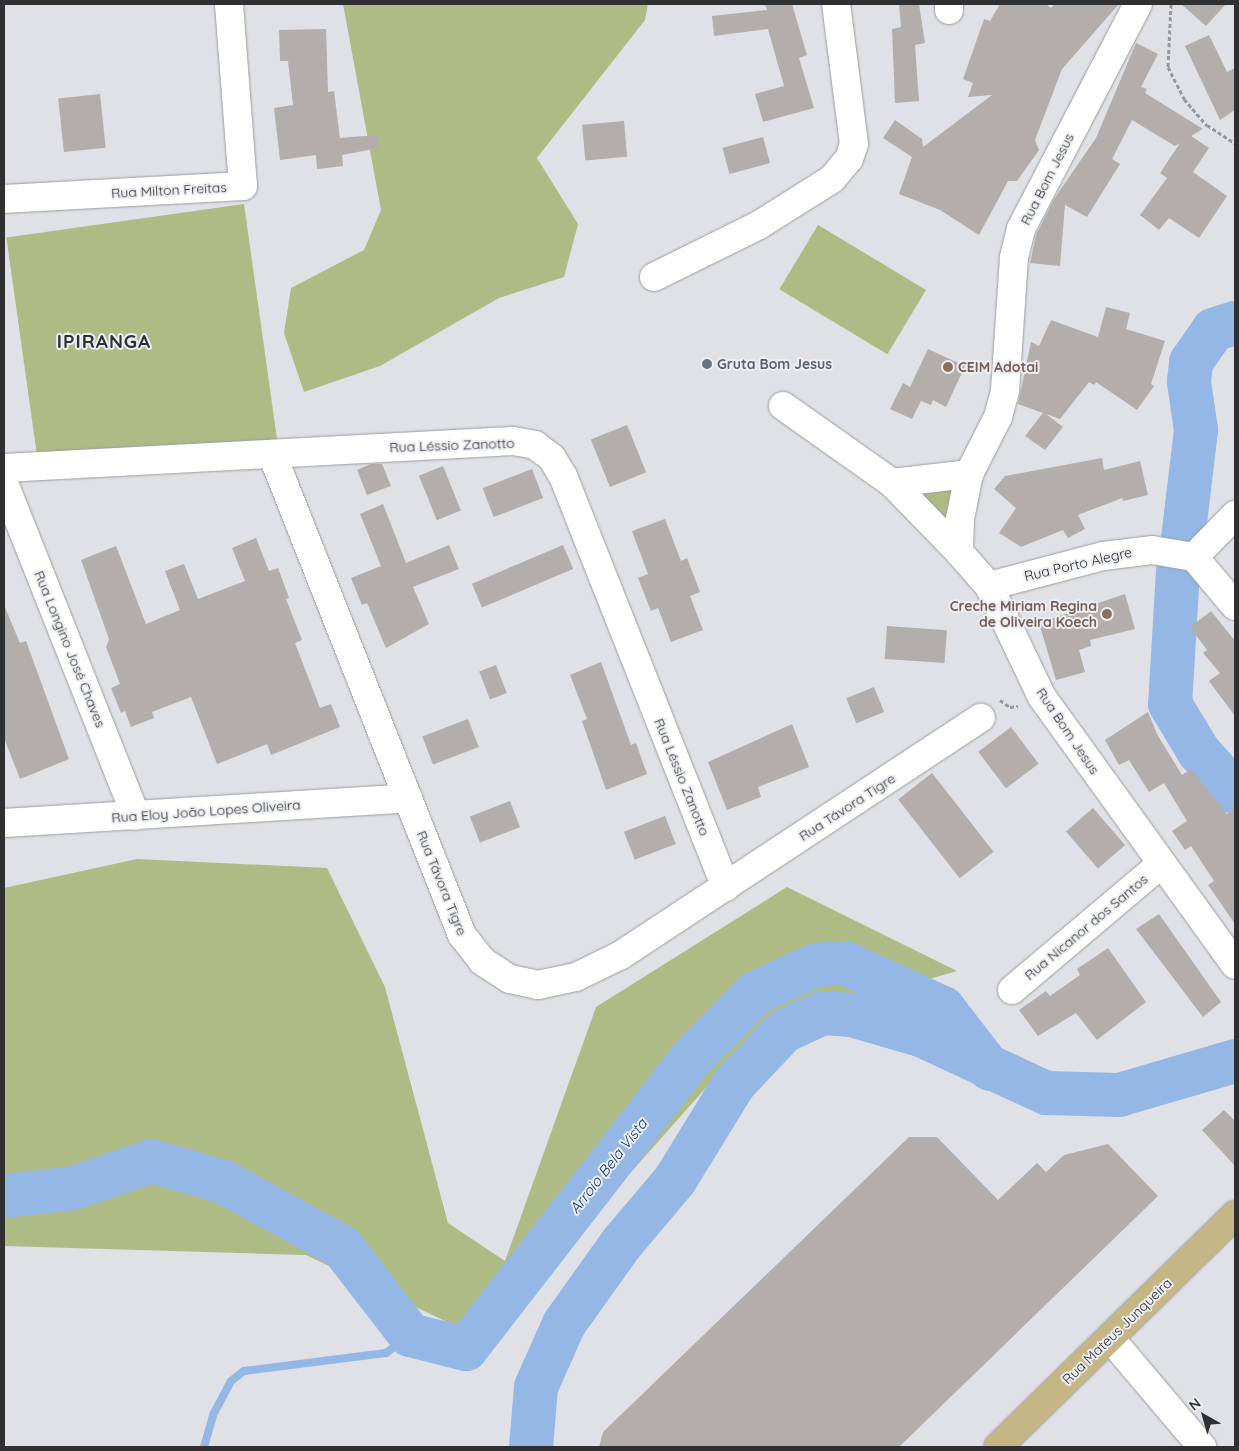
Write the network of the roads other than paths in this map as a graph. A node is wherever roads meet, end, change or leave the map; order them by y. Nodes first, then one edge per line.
1 (230, 4) edge
2 (836, 4) edge
3 (1138, 4) edge
4 (4, 199) edge
5 (654, 277) dead end
6 (783, 406) dead end
7 (272, 454) junction
8 (4, 468) edge
9 (970, 474) junction
10 (4, 483) edge
11 (892, 483) junction
12 (1235, 515) edge
13 (959, 552) junction
14 (1194, 557) junction
15 (989, 586) junction
16 (1235, 606) edge
17 (982, 718) road end
18 (408, 798) junction
19 (136, 816) junction
20 (4, 823) edge
21 (1161, 864) junction
22 (726, 887) junction
23 (1235, 966) edge
24 (1012, 990) dead end
25 (1235, 1215) edge
26 (1110, 1338) junction
27 (998, 1447) edge
28 (1202, 1447) edge

1 - 4 street, Rua Milton Freitas
2 - 5 street
3 - 9 street, Rua Bom Jesus
6 - 11 street
7 - 8 street, Rua Léssio Zanotto
7 - 18 street, Rua Távora Tigre
7 - 22 street, Rua Léssio Zanotto
9 - 11 street
9 - 13 street, Rua Bom Jesus
10 - 19 street, Rua Longino José Chaves
11 - 13 street
12 - 14 street
13 - 15 street, Rua Bom Jesus
14 - 15 street, Rua Porto Alegre
14 - 16 street
15 - 21 street, Rua Bom Jesus
17 - 22 street, Rua Távora Tigre
18 - 19 street, Rua Eloy João Lopes Oliveira
18 - 22 street, Rua Távora Tigre
19 - 20 street, Rua Eloy João Lopes Oliveira
21 - 23 street, Rua Bom Jesus
21 - 24 street, Rua Nicanor dos Santos
25 - 26 main road, Rua Mateus Junqueira
26 - 27 main road, Rua Mateus Junqueira
26 - 28 street

